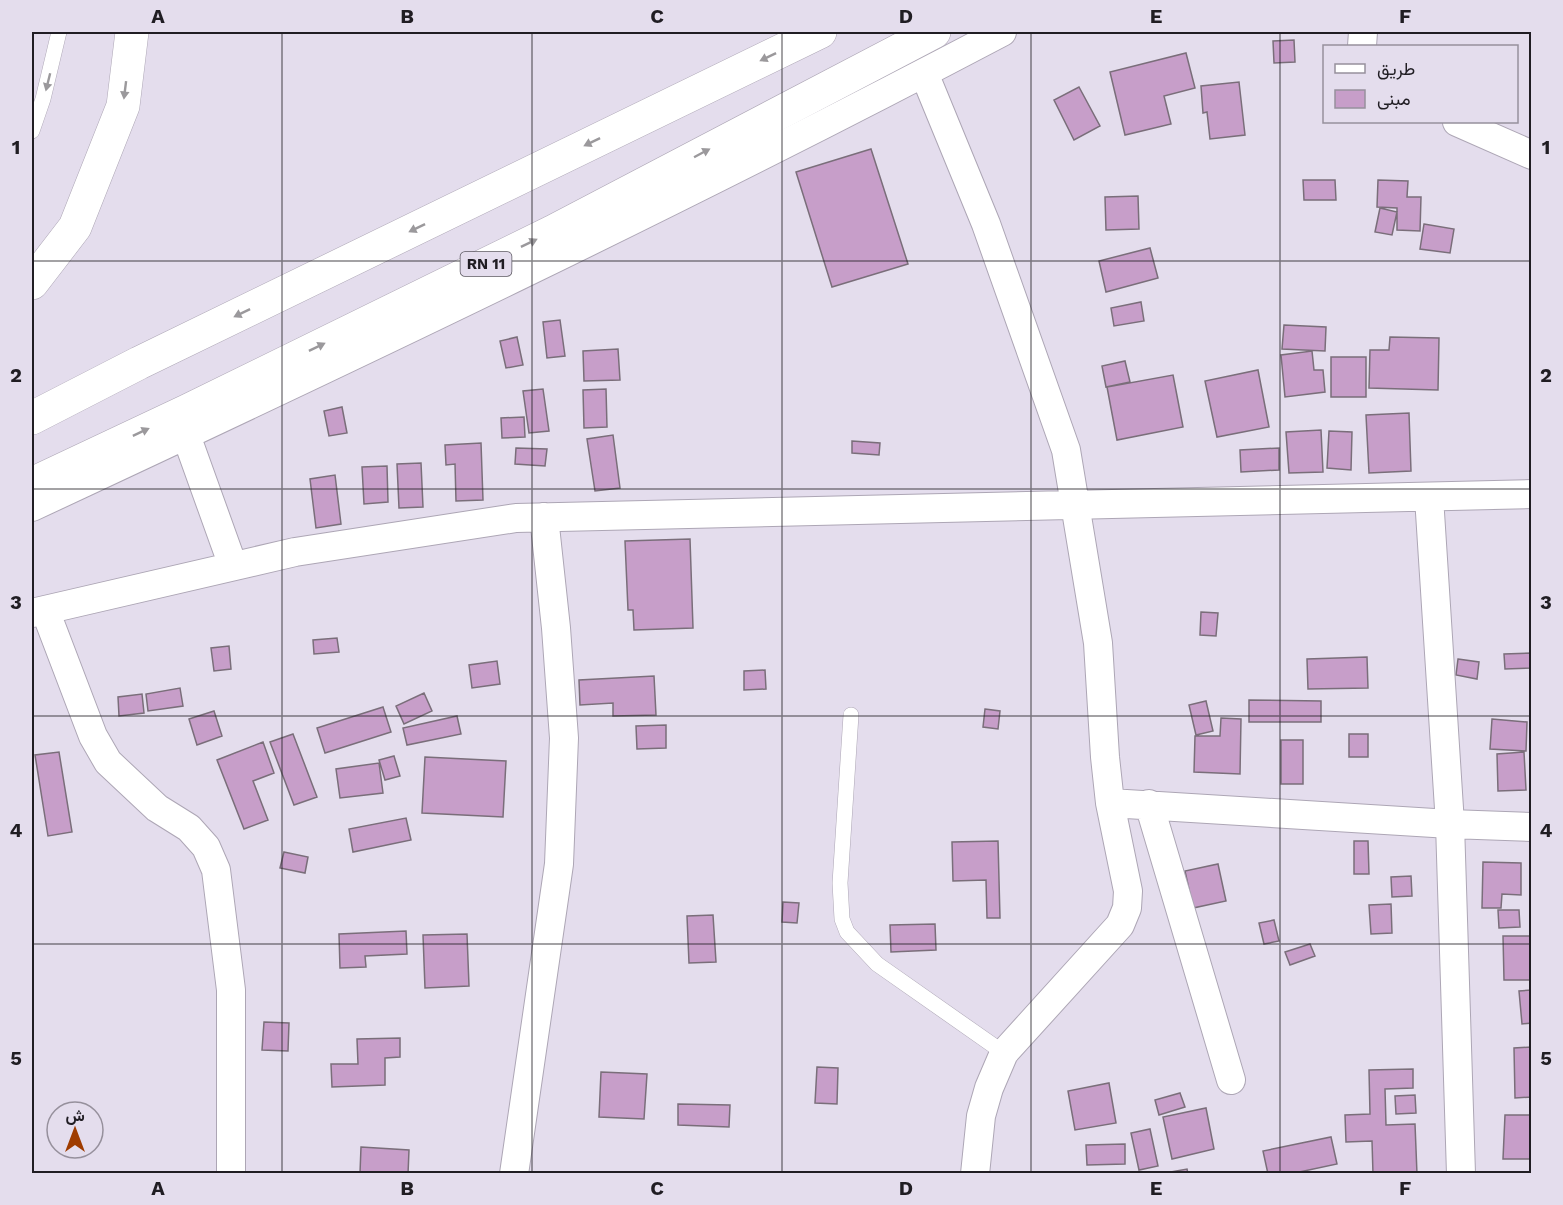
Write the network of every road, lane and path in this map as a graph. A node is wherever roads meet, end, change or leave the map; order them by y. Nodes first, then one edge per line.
1 (59, 32) edge
2 (132, 32) edge
3 (820, 32) edge
4 (934, 32) edge
5 (1002, 32) edge
6 (924, 73) junction
7 (1459, 123) edge
8 (32, 131) edge
9 (1532, 155) edge
10 (32, 283) edge
11 (32, 418) edge
12 (186, 435) junction
13 (32, 484) edge
14 (1532, 494) edge
15 (1429, 497) junction
16 (1076, 504) junction
17 (32, 507) edge
18 (544, 517) junction
19 (233, 566) junction
20 (38, 612) edge
21 (851, 715) dead end
22 (1110, 803) junction
23 (1149, 804) junction
24 (1450, 824) junction
25 (1532, 827) edge
26 (1004, 1053) junction
27 (1231, 1080) dead end
28 (231, 1173) edge
29 (514, 1173) edge
30 (975, 1173) edge
31 (1461, 1173) edge

1 -> 8 lane
2 -> 10 highway
3 -> 11 highway
13 -> 4 highway, RN 11
5 - 6 street
6 - 12 street
6 - 16 street
7 - 9 street
12 - 17 street
12 - 19 street
14 - 15 street
15 - 16 street
15 - 24 street
16 - 18 street
16 - 22 street
18 - 19 street
18 - 29 street
19 - 20 street
20 - 28 street
21 - 26 lane
22 - 23 street
22 - 26 street
23 - 24 street
23 - 27 street
24 - 25 street
24 - 31 street
26 - 30 street

